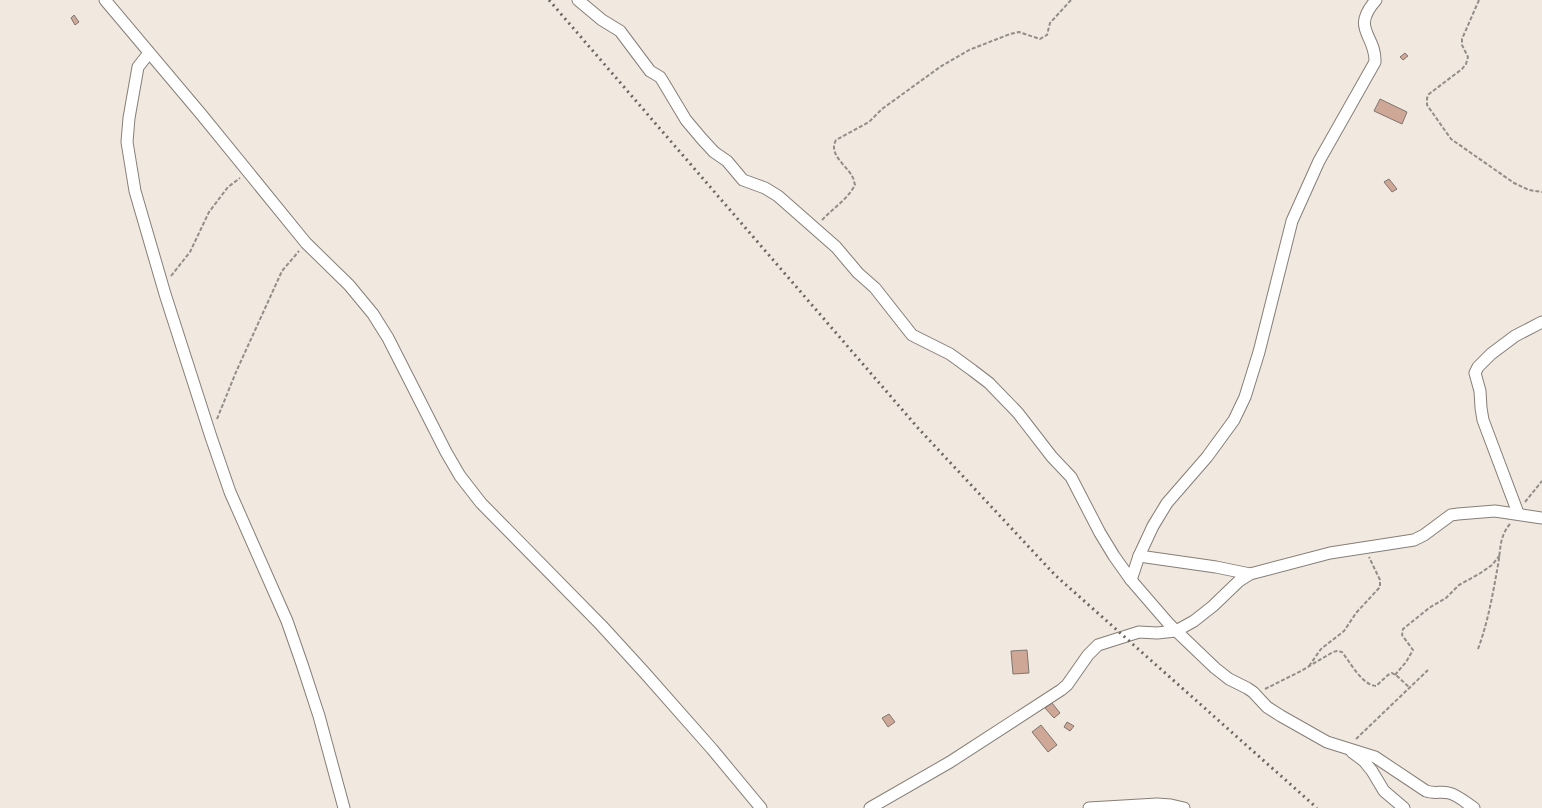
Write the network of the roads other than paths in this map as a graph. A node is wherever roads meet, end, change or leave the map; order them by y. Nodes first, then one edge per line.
1 (106, 0) edge
2 (578, 0) edge
3 (1376, 0) edge
4 (149, 53) junction
5 (1542, 322) edge
6 (1517, 512) junction
7 (1542, 518) edge
8 (1139, 556) junction
9 (1250, 574) junction
10 (1131, 580) junction
11 (1176, 631) junction
12 (1347, 748) junction
13 (344, 808) edge
14 (760, 808) edge
15 (870, 808) edge
16 (1089, 808) edge
17 (1184, 808) edge
18 (1404, 808) edge
19 (1474, 808) edge

1 - 4 street
2 - 10 street
3 - 8 street
4 - 13 street
4 - 14 street
5 - 6 street
6 - 7 street
6 - 9 street
8 - 9 street
8 - 10 street
9 - 11 street
10 - 11 street
11 - 12 street
11 - 15 street
12 - 18 street
12 - 19 street
16 - 17 street

